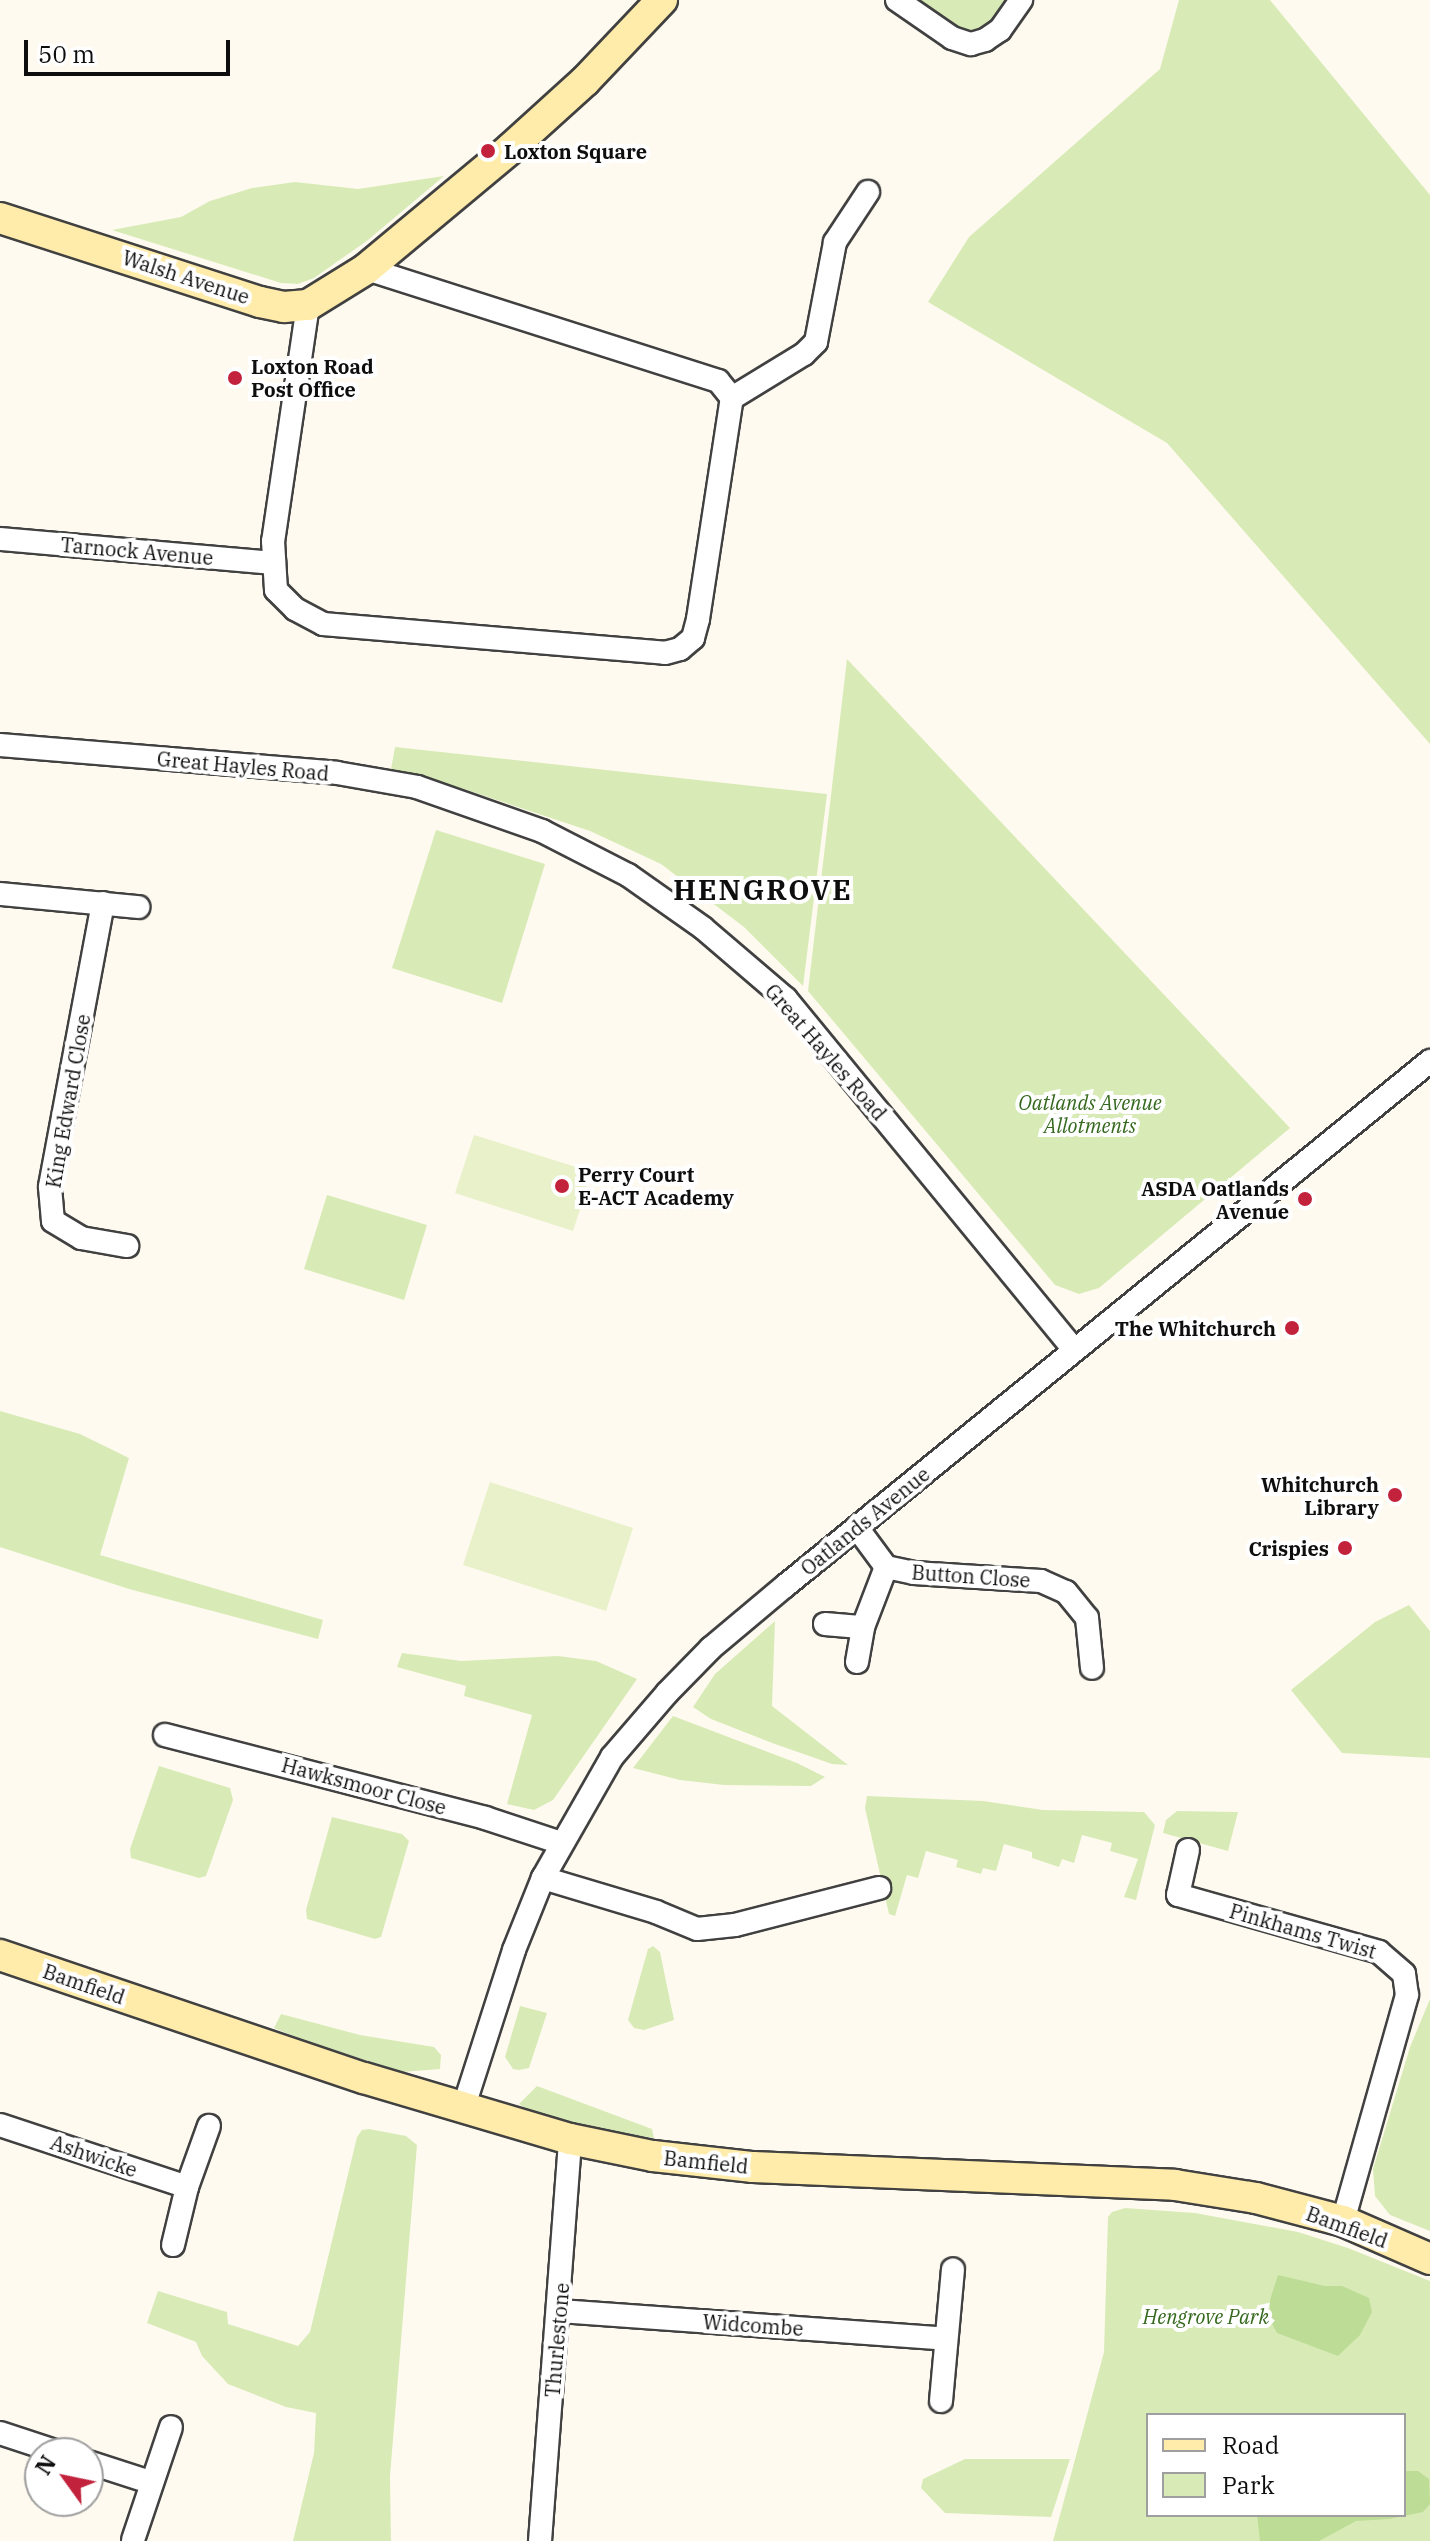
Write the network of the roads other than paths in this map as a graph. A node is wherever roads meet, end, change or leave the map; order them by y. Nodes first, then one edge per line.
1 (662, 0) edge
2 (897, 0) edge
3 (1021, 0) edge
4 (868, 192) dead end
5 (0, 218) edge
6 (366, 269) junction
7 (308, 305) junction
8 (732, 398) junction
9 (0, 539) edge
10 (274, 563) junction
11 (0, 745) edge
12 (0, 894) edge
13 (103, 903) junction
14 (138, 907) dead end
15 (1430, 1061) edge
16 (127, 1246) dead end
17 (1074, 1349) junction
18 (858, 1529) junction
19 (886, 1567) junction
20 (825, 1624) dead end
21 (863, 1627) junction
22 (857, 1662) dead end
23 (1092, 1668) dead end
24 (165, 1735) dead end
25 (561, 1843) junction
26 (1188, 1850) dead end
27 (543, 1878) junction
28 (879, 1888) dead end
29 (0, 1955) edge
30 (464, 2106) junction
31 (0, 2125) edge
32 (209, 2126) dead end
33 (570, 2139) junction
34 (187, 2187) junction
35 (1343, 2221) junction
36 (173, 2245) dead end
37 (1430, 2259) edge
38 (953, 2270) dead end
39 (560, 2311) junction
40 (946, 2339) junction
41 (941, 2401) dead end
42 (171, 2427) dead end
43 (0, 2433) edge
44 (24, 2441) edge
45 (104, 2467) edge
46 (150, 2482) junction
47 (133, 2540) edge
48 (540, 2541) edge

1 - 6 street
2 - 3 street
4 - 8 street
5 - 7 street, Walsh Avenue
6 - 7 street
6 - 8 street
7 - 10 street
8 - 10 street
9 - 10 street, Tarnock Avenue
11 - 17 street, Great Hayles Road
12 - 13 street
13 - 14 street
13 - 16 street, King Edward Close
15 - 17 street, Oatlands Avenue
17 - 18 street, Oatlands Avenue
18 - 19 street, Button Close
18 - 25 street, Oatlands Avenue
19 - 21 street, Button Close
19 - 23 street, Button Close
20 - 21 street
21 - 22 street, Button Close
24 - 25 street, Hawksmoor Close
25 - 27 street, Oatlands Avenue
26 - 35 street, Pinkhams Twist
27 - 28 street
27 - 30 street, Oatlands Avenue
29 - 30 street, Bamfield
30 - 33 street, Bamfield
31 - 34 street, Ashwicke
32 - 34 street
33 - 35 street, Bamfield
33 - 39 street, Thurlestone
34 - 36 street
35 - 37 street, Bamfield
38 - 40 street
39 - 40 street, Widcombe
39 - 48 street, Thurlestone
40 - 41 street
42 - 46 street
43 - 44 street
45 - 46 street
46 - 47 street

